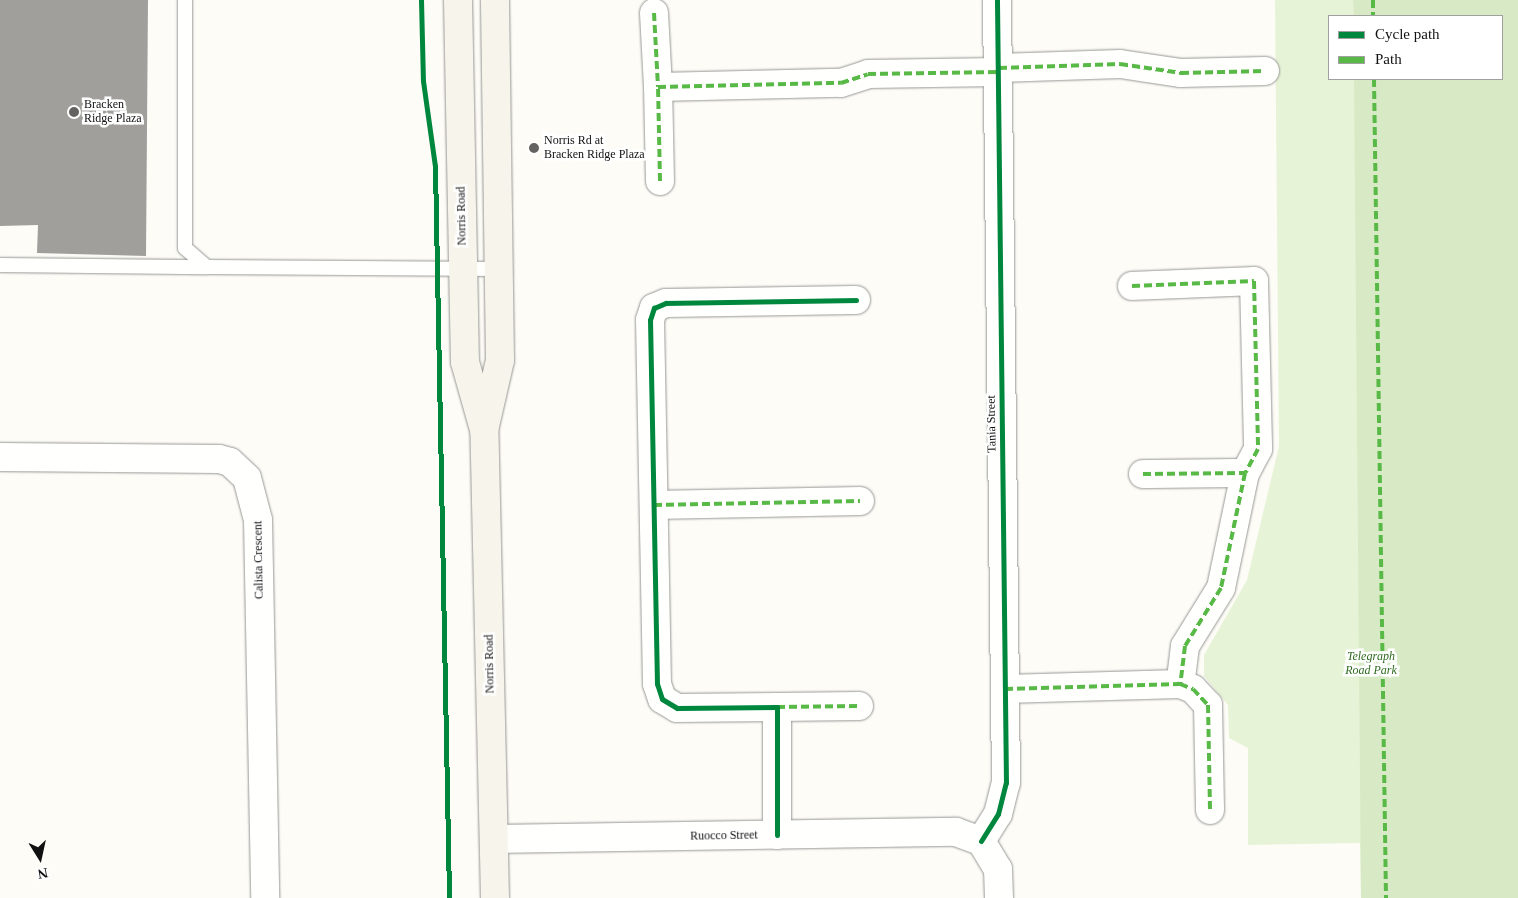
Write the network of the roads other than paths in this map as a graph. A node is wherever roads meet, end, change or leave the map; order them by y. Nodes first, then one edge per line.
1 (185, 0) edge
2 (458, 0) edge
3 (495, 0) edge
4 (997, 0) edge
5 (654, 13) dead end
6 (999, 70) junction
7 (1265, 71) dead end
8 (658, 87) junction
9 (660, 181) dead end
10 (0, 265) edge
11 (207, 267) junction
12 (463, 269) junction
13 (500, 269) junction
14 (1132, 286) dead end
15 (856, 300) dead end
16 (484, 430) junction
17 (0, 457) edge
18 (1143, 474) dead end
19 (1245, 474) junction
20 (860, 501) dead end
21 (654, 505) junction
22 (1180, 684) junction
23 (1005, 690) junction
24 (859, 706) dead end
25 (777, 707) junction
26 (1210, 810) dead end
27 (777, 835) junction
28 (494, 839) junction
29 (981, 841) junction
30 (265, 898) edge
31 (495, 898) edge
32 (999, 898) edge

1 - 11 lane
2 - 12 main road, Norris Road
3 - 13 main road, Norris Road
4 - 6 street, Tania Street
5 - 8 street
6 - 7 street
6 - 8 street
6 - 23 street, Tania Street
8 - 9 street
10 - 11 lane
11 - 12 lane
12 - 13 lane
12 - 16 main road, Norris Road
13 - 16 main road, Norris Road
14 - 19 street
15 - 21 street
16 - 28 main road, Norris Road
17 - 30 street, Calista Crescent
18 - 19 street
19 - 22 street
20 - 21 street
21 - 25 street
22 - 23 street
22 - 26 street
23 - 29 street, Tania Street
24 - 25 street
25 - 27 street
27 - 28 street, Ruocco Street
27 - 29 street, Ruocco Street
28 - 31 main road, Norris Road
29 - 32 street

